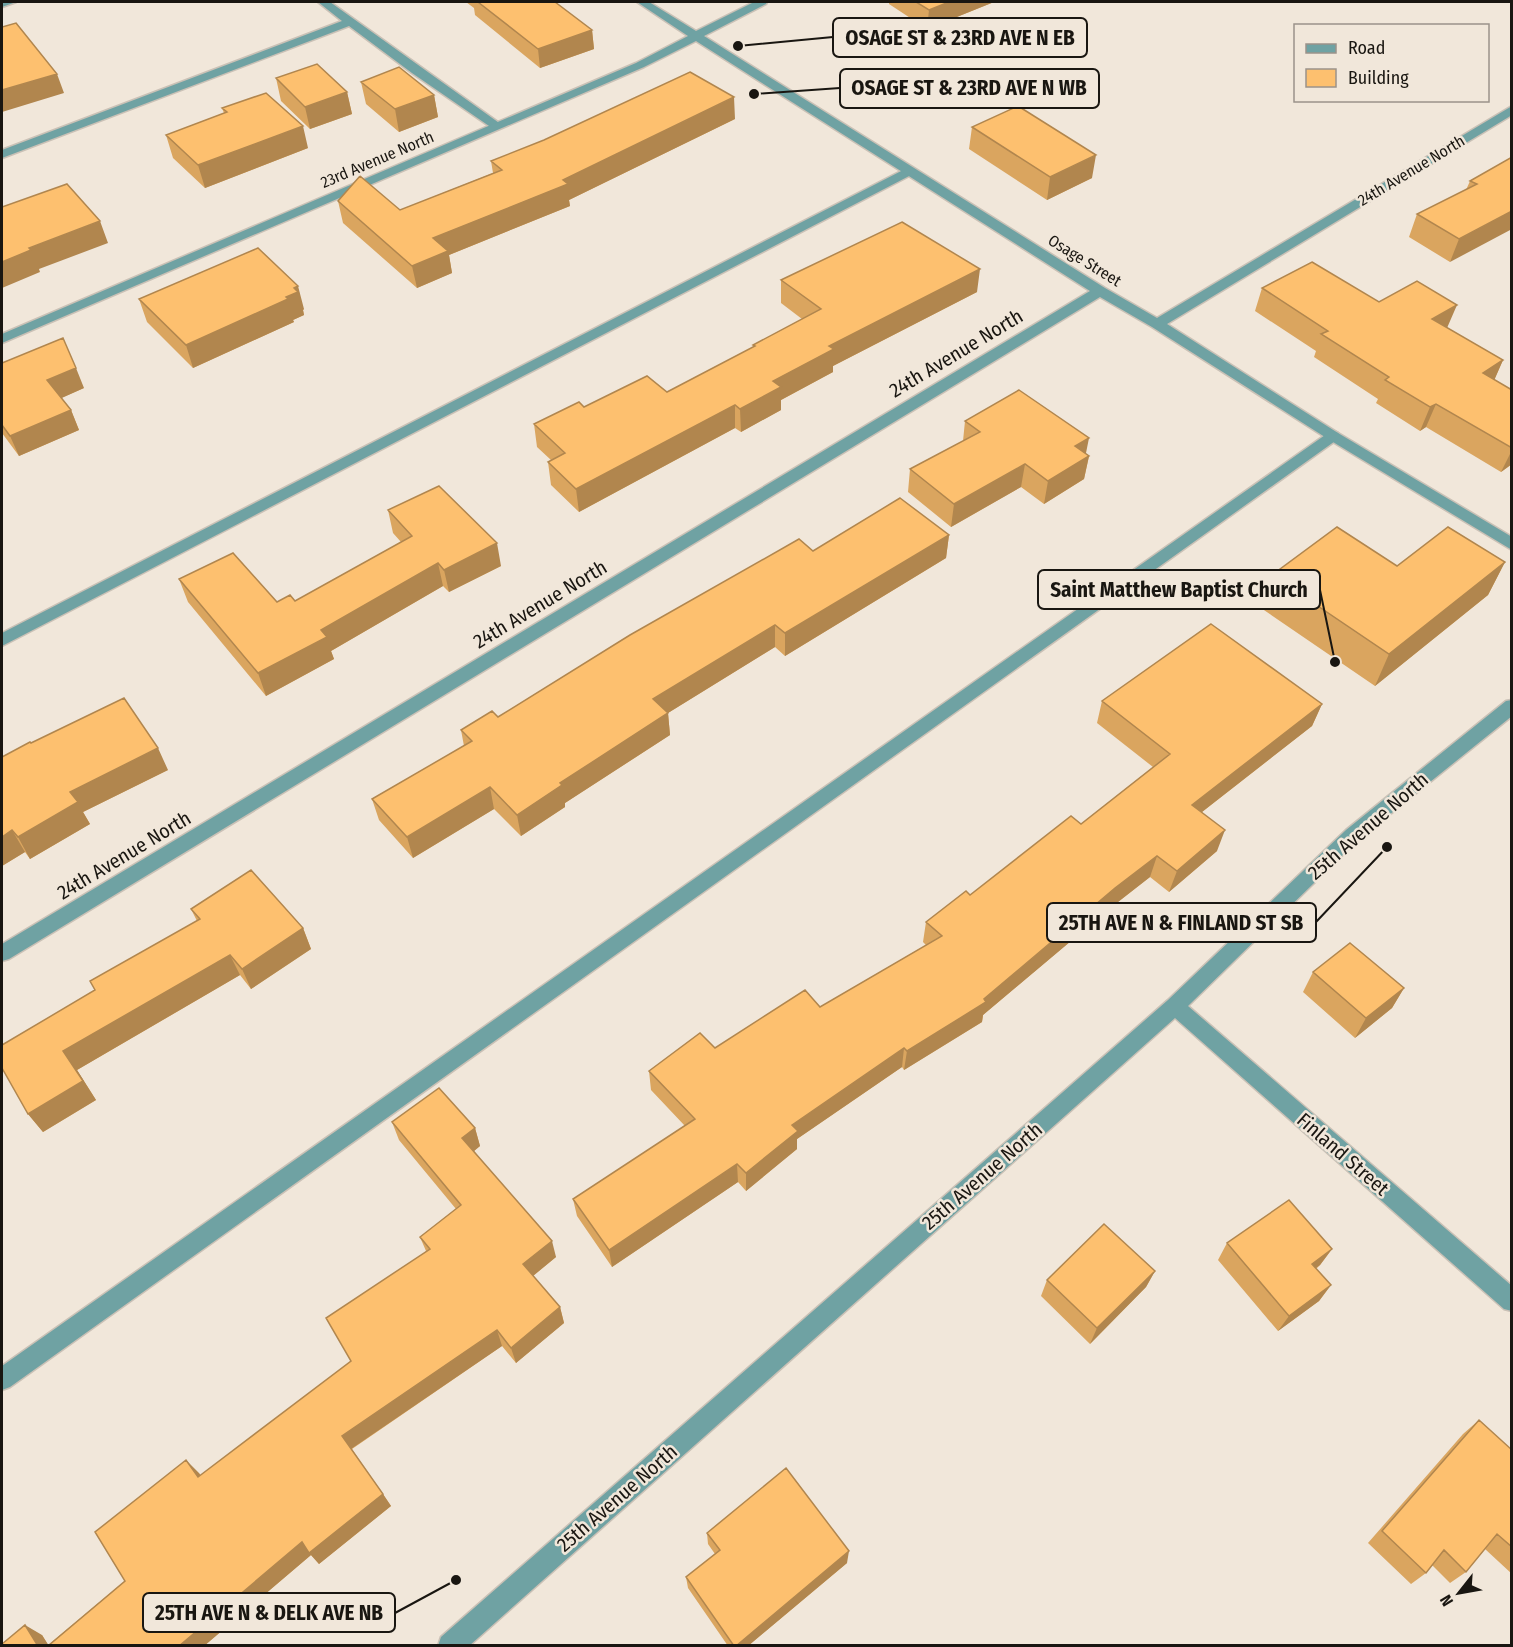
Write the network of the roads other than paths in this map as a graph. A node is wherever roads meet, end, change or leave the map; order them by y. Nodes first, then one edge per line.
1 (10, 2) edge
2 (323, 2) edge
3 (642, 2) edge
4 (762, 2) edge
5 (2, 4) edge
6 (350, 22) junction
7 (697, 35) junction
8 (1512, 110) edge
9 (496, 125) junction
10 (2, 154) edge
11 (909, 171) junction
12 (1100, 291) junction
13 (1157, 324) junction
14 (2, 339) edge
15 (1333, 436) junction
16 (1512, 545) edge
17 (2, 640) edge
18 (1512, 706) edge
19 (2, 953) edge
20 (1175, 1006) junction
21 (1512, 1301) edge
22 (2, 1379) edge
23 (450, 1646) edge

1 - 5 street
2 - 6 street
3 - 7 street, Osage Street
4 - 7 street, 23rd Avenue North
6 - 9 street
6 - 10 street
7 - 9 street, 23rd Avenue North
7 - 11 street, Osage Street
8 - 13 street, 24th Avenue North
9 - 14 street, 23rd Avenue North
11 - 12 street, Osage Street
11 - 17 street
12 - 13 street, Osage Street
12 - 19 street, 24th Avenue North
13 - 15 street, Osage Street
15 - 16 street, Osage Street
15 - 22 street
18 - 20 street, 25th Avenue North
20 - 21 street, Finland Street
20 - 23 street, 25th Avenue North

